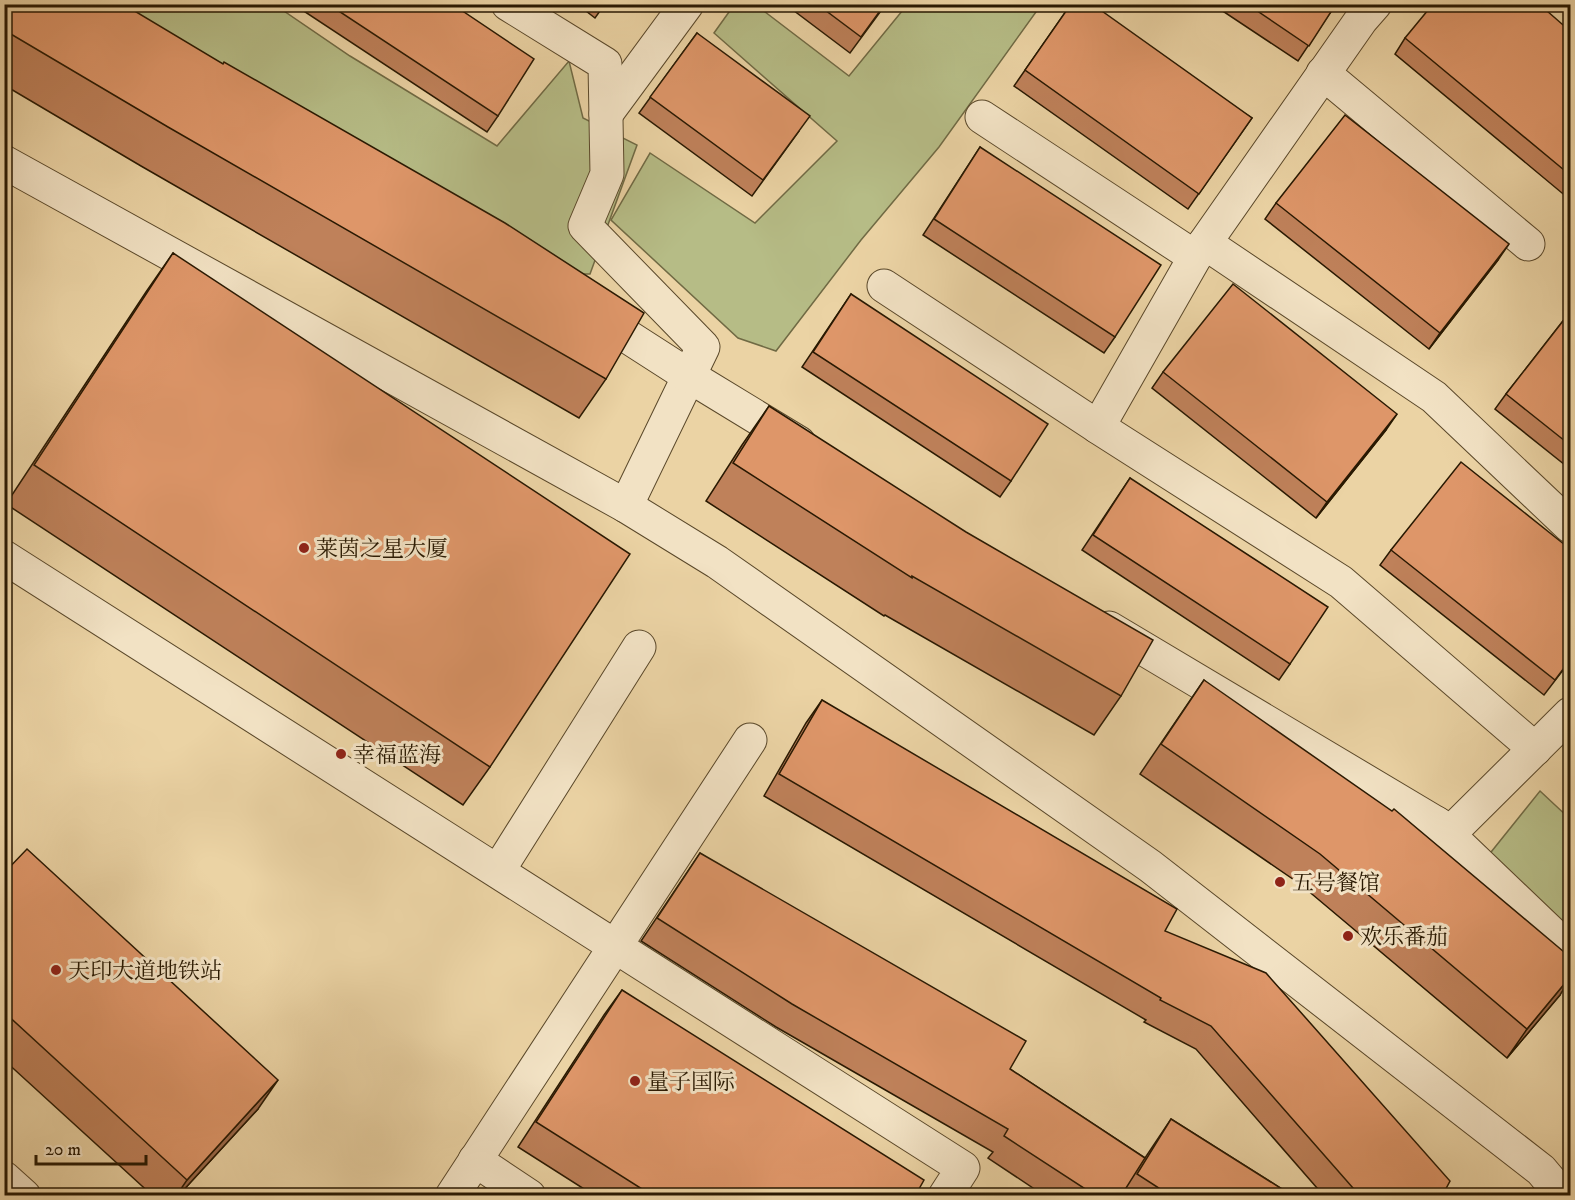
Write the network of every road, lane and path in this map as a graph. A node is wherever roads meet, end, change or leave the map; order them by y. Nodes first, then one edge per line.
1 (508, 4) edge
2 (687, 4) edge
3 (1375, 4) edge
4 (1323, 73) junction
5 (606, 114) junction
6 (982, 117) dead end
7 (4, 162) edge
8 (1528, 244) dead end
9 (1200, 250) junction
10 (884, 286) dead end
11 (568, 298) edge
12 (689, 376) junction
13 (1098, 426) junction
14 (822, 456) edge
15 (626, 506) junction
16 (1570, 526) edge
17 (4, 557) edge
18 (1088, 615) edge
19 (639, 647) dead end
20 (1570, 714) edge
21 (750, 740) dead end
22 (1535, 749) junction
23 (1436, 823) junction
24 (498, 871) junction
25 (615, 946) junction
26 (1570, 951) edge
27 (475, 1160) junction
28 (4, 1178) edge
29 (953, 1193) edge
30 (24, 1196) edge
31 (452, 1196) edge
32 (529, 1196) edge
33 (1563, 1196) edge

1 - 5 street
2 - 5 street
3 - 4 street
4 - 8 street
4 - 9 street
5 - 12 street
6 - 9 street
7 - 15 street
9 - 13 street
9 - 16 street
10 - 13 street
11 - 12 street
12 - 14 street
12 - 15 street
13 - 22 street
15 - 33 street
17 - 24 street
18 - 23 street
19 - 24 street
20 - 22 street
21 - 25 street
22 - 23 street
23 - 26 street
24 - 25 street
25 - 27 street
25 - 29 street
27 - 31 street
27 - 32 street
28 - 30 street

